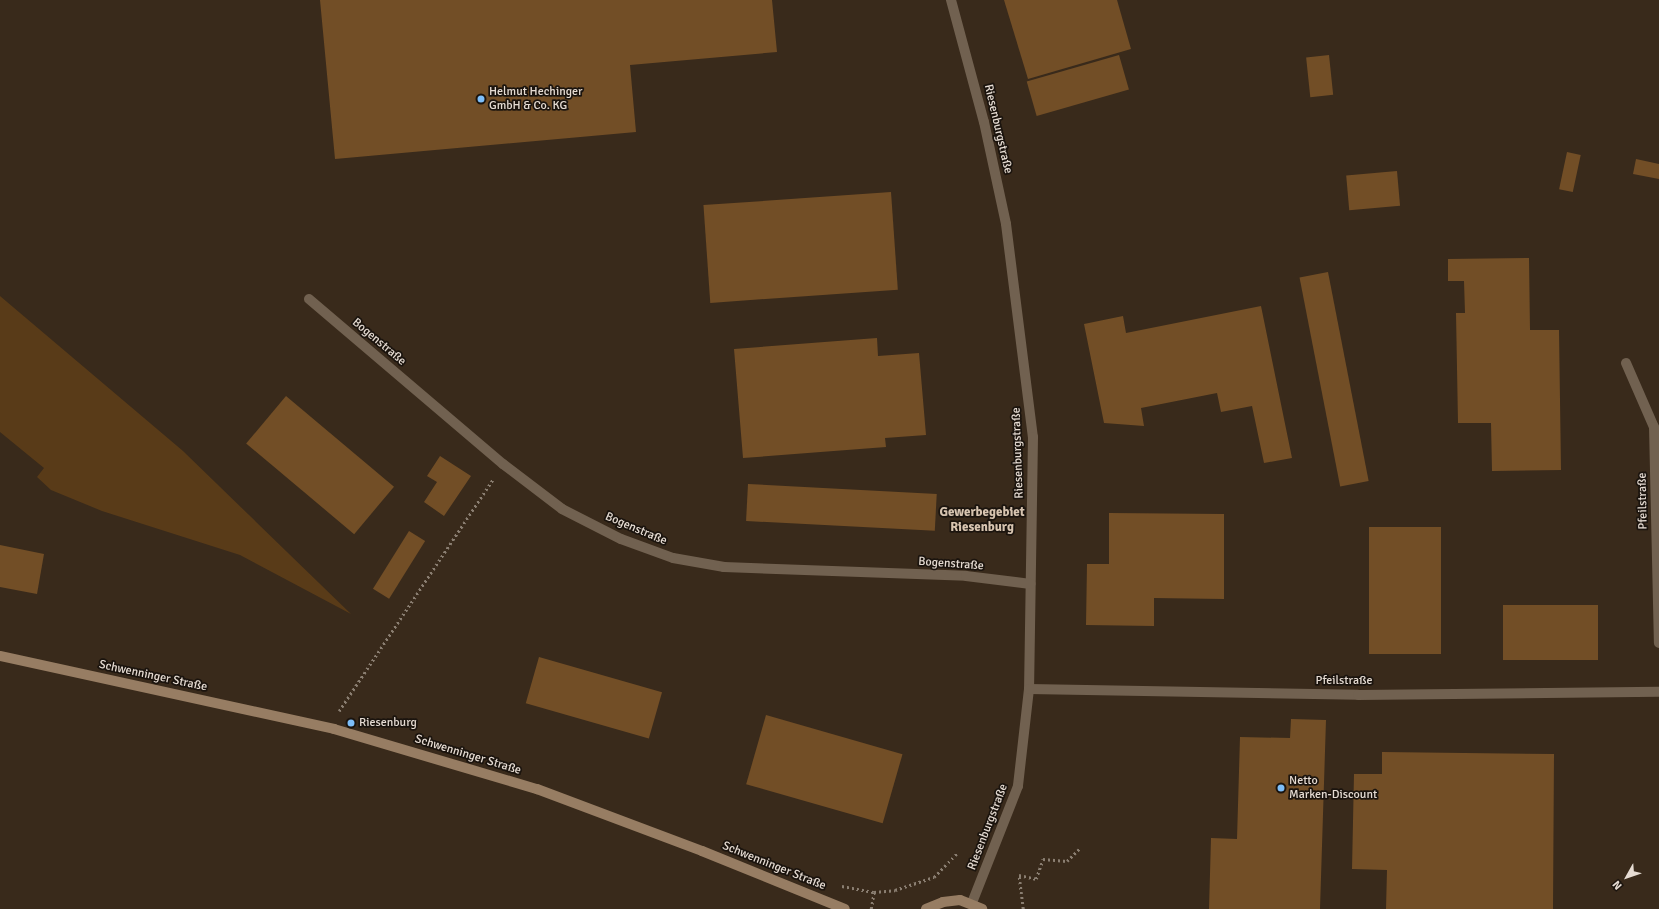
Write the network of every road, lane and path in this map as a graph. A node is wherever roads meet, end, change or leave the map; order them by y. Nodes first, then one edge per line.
1 (951, 0) edge
2 (309, 299) dead end
3 (1626, 363) dead end
4 (503, 464) junction
5 (1031, 584) junction
6 (1659, 643) edge
7 (0, 656) edge
8 (1029, 689) junction
9 (1659, 692) edge
10 (334, 729) junction
11 (1080, 848) dead end
12 (957, 853) dead end
13 (972, 903) junction
14 (845, 909) edge
15 (870, 909) edge
16 (926, 909) edge
17 (982, 909) edge
18 (1023, 909) edge

1 - 5 street, Riesenburgstraße
2 - 4 street, Bogenstraße
3 - 6 street, Pfeilstraße
4 - 5 street, Bogenstraße
4 - 10 path
5 - 8 street, Riesenburgstraße
7 - 10 main road, Schwenninger Straße
8 - 9 street, Pfeilstraße
8 - 13 street, Riesenburgstraße
10 - 14 main road, Schwenninger Straße
11 - 18 path
12 - 15 path
13 - 16 main road
13 - 17 main road

